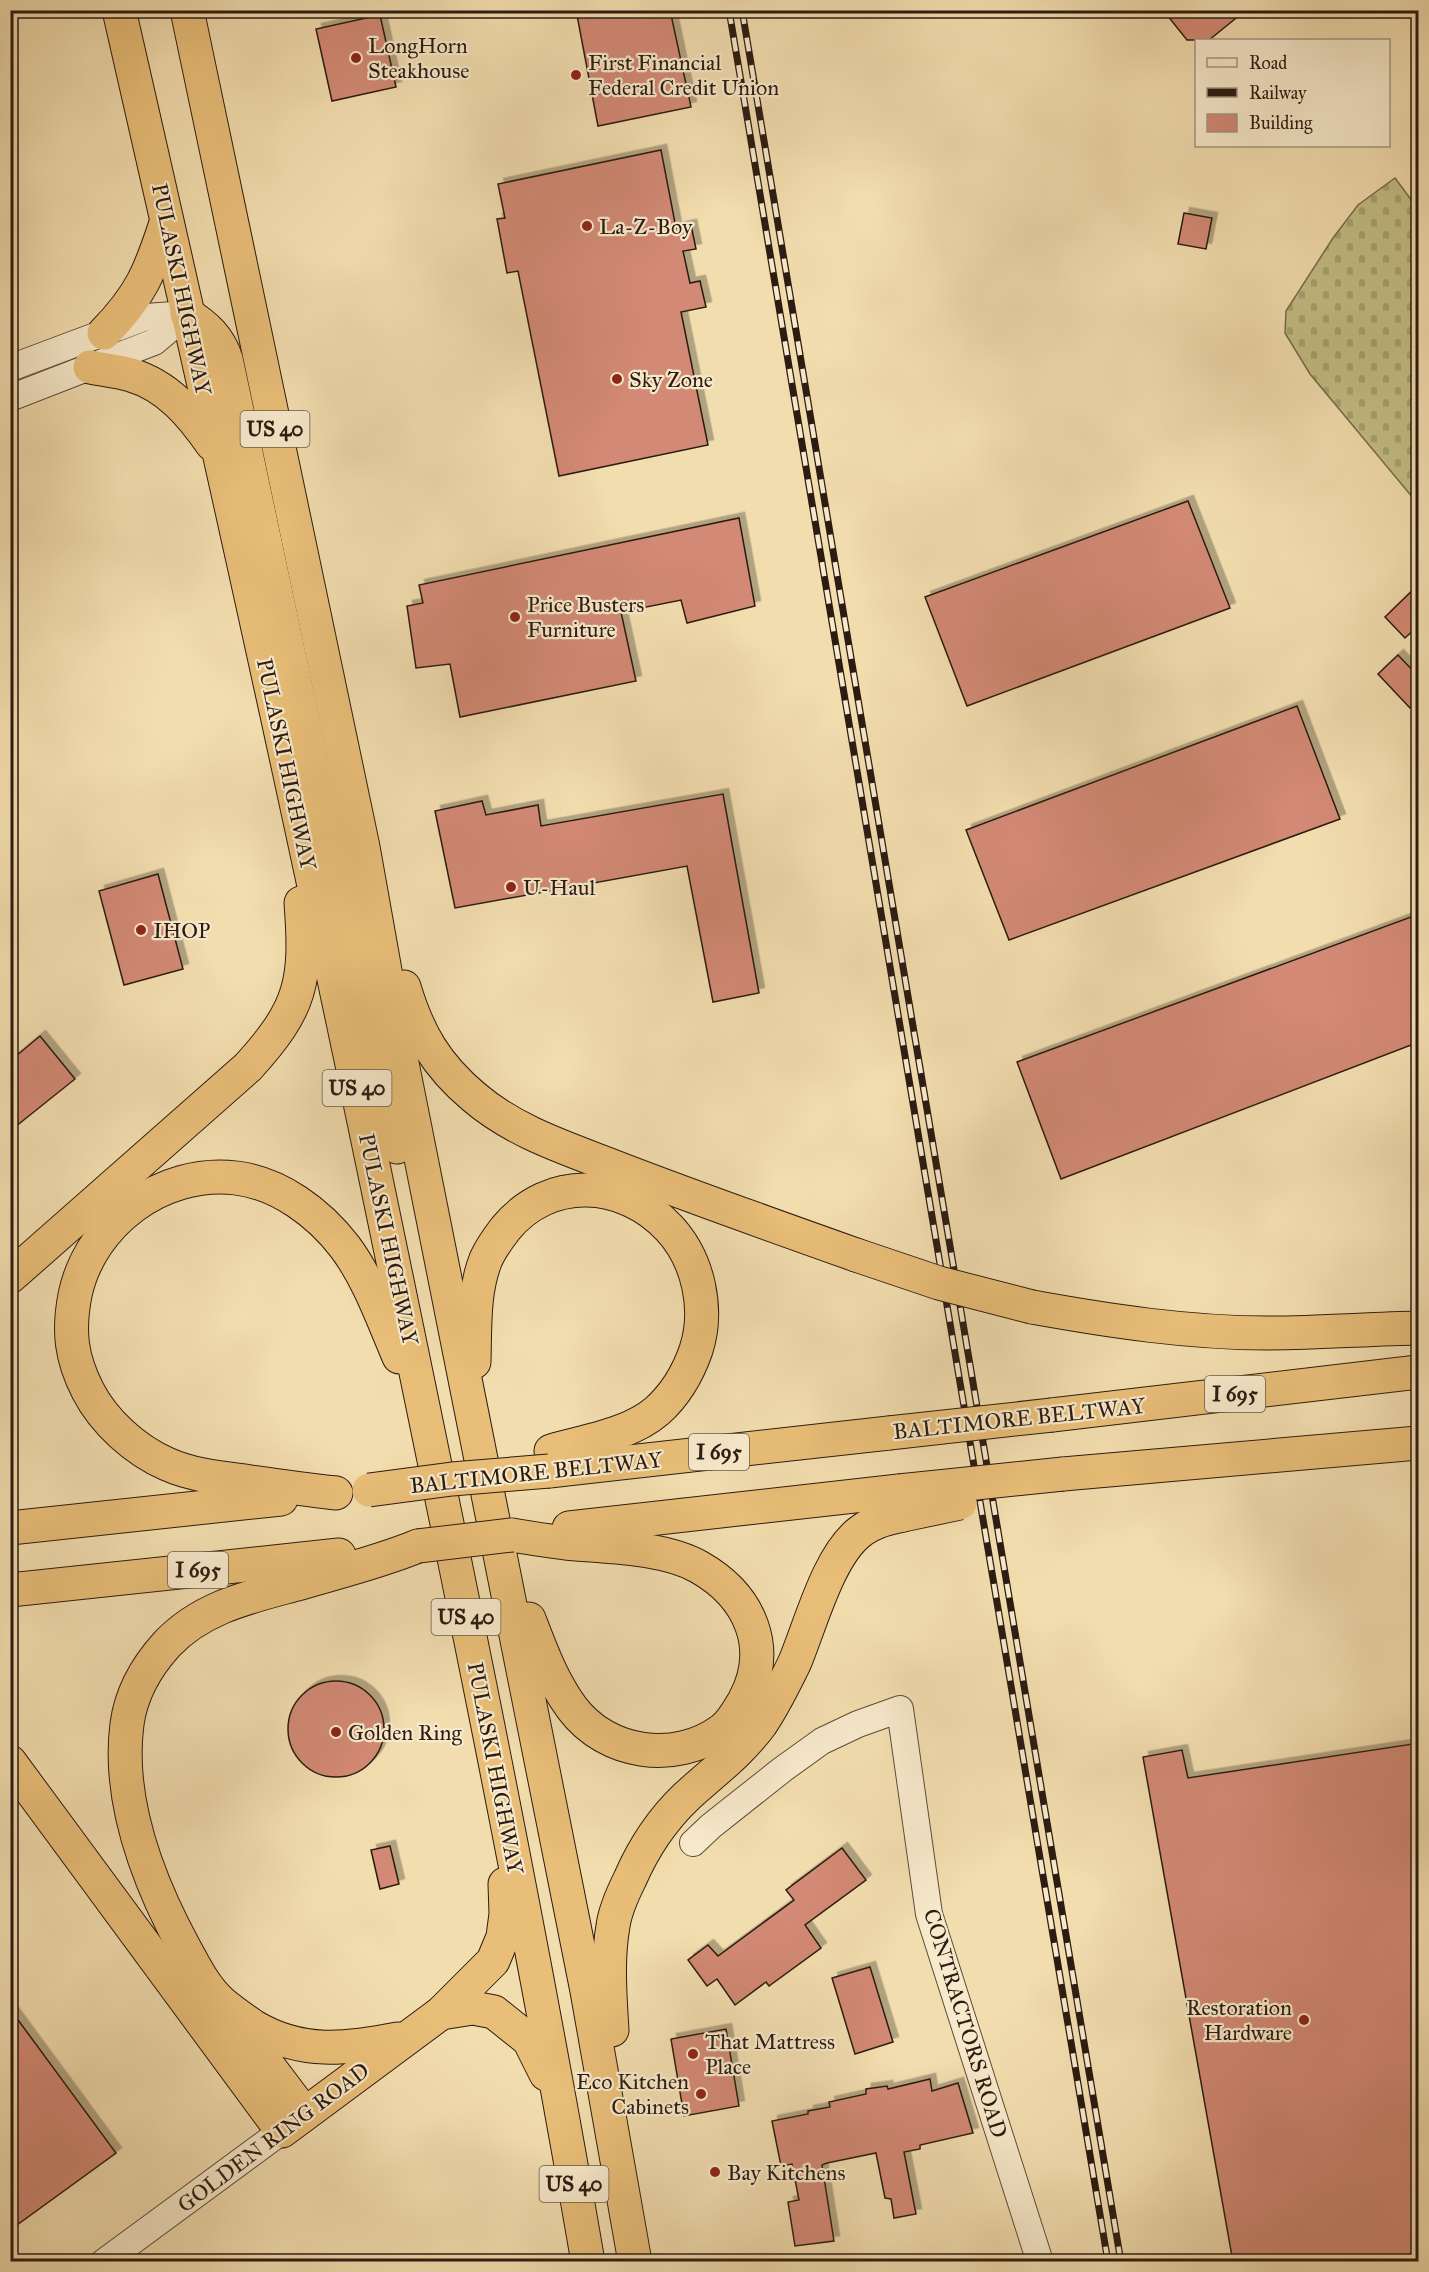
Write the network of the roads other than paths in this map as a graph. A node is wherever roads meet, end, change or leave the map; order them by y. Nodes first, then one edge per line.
1 (119, 10) edge
2 (187, 10) edge
3 (167, 221) junction
4 (187, 314) junction
5 (104, 333) junction
6 (90, 367) junction
7 (10, 368) edge
8 (10, 398) edge
9 (218, 453) junction
10 (293, 790) junction
11 (363, 847) junction
12 (444, 1275) junction
13 (10, 1277) edge
14 (1419, 1328) edge
15 (1419, 1372) edge
16 (473, 1421) junction
17 (428, 1425) junction
18 (1419, 1443) edge
19 (550, 1461) junction
20 (336, 1494) junction
21 (901, 1503) junction
22 (502, 1527) junction
23 (10, 1528) edge
24 (564, 1536) junction
25 (398, 1551) junction
26 (10, 1590) edge
27 (10, 1762) edge
28 (505, 1809) junction
29 (693, 1843) dead end
30 (220, 2001) junction
31 (441, 2013) junction
32 (407, 2037) junction
33 (561, 2107) junction
34 (293, 2122) junction
35 (615, 2143) junction
36 (104, 2262) edge
37 (588, 2262) edge
38 (635, 2262) edge
39 (1040, 2262) edge

1 - 3 highway, PULASKI HIGHWAY / US 40
2 - 11 highway, PULASKI HIGHWAY / US 40
3 - 4 highway, PULASKI HIGHWAY / US 40
3 - 5 highway
4 - 5 street
4 - 6 street
4 - 9 highway, PULASKI HIGHWAY / US 40
4 - 12 highway
5 - 7 street
6 - 8 street
6 - 9 highway
9 - 10 highway, PULASKI HIGHWAY / US 40
10 - 13 highway
10 - 17 highway, PULASKI HIGHWAY / US 40
11 - 12 highway, PULASKI HIGHWAY / US 40
11 - 14 highway, bridge
12 - 16 highway, PULASKI HIGHWAY / US 40
15 - 19 highway, BALTIMORE BELTWAY / I 695, bridge
16 - 19 highway
16 - 22 highway, PULASKI HIGHWAY / US 40
17 - 20 highway
17 - 28 highway, PULASKI HIGHWAY / US 40
18 - 21 highway, bridge
19 - 20 highway, BALTIMORE BELTWAY / I 695, bridge
20 - 23 highway, BALTIMORE BELTWAY / I 695
21 - 24 highway
21 - 35 highway
22 - 24 highway
22 - 24 highway
22 - 25 highway, I 695, bridge
22 - 35 highway, PULASKI HIGHWAY / US 40
25 - 26 highway, I 695
25 - 30 highway
27 - 34 highway
28 - 31 highway, GOLDEN RING ROAD
28 - 33 highway, PULASKI HIGHWAY / US 40
29 - 39 street, CONTRACTORS ROAD
30 - 32 highway
30 - 34 highway
31 - 32 highway, GOLDEN RING ROAD
31 - 33 highway
32 - 34 highway, GOLDEN RING ROAD
33 - 37 highway, PULASKI HIGHWAY / US 40
34 - 36 street, GOLDEN RING ROAD
35 - 38 highway, PULASKI HIGHWAY / US 40

